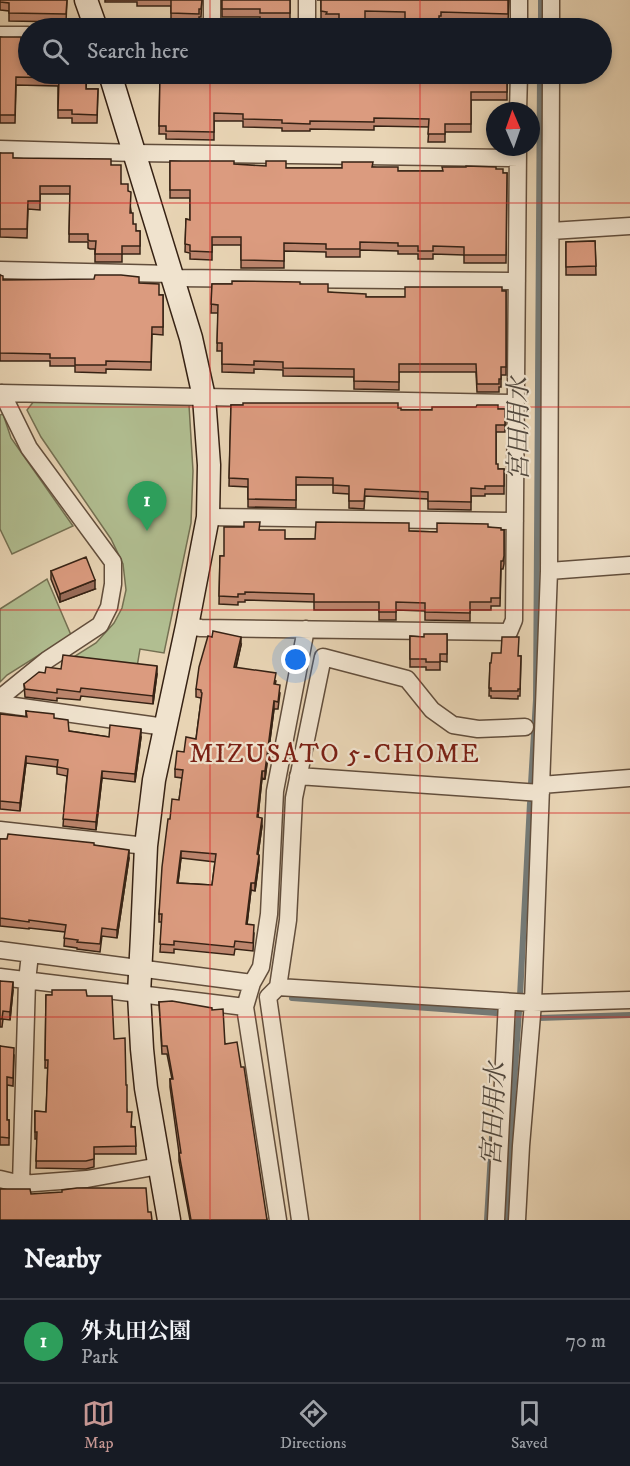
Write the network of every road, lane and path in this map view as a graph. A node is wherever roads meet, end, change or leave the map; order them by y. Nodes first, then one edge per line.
1 (86, 0) edge
2 (212, 0) edge
3 (307, 0) edge
4 (519, 0) edge
5 (551, 0) edge
6 (92, 18) edge
7 (212, 18) edge
8 (307, 18) edge
9 (519, 18) edge
10 (551, 18) edge
11 (0, 34) edge
12 (18, 35) edge
13 (113, 84) edge
14 (519, 84) edge
15 (551, 84) edge
16 (518, 102) edge
17 (0, 149) edge
18 (135, 153) junction
19 (486, 153) edge
20 (518, 156) edge
21 (630, 226) edge
22 (551, 231) junction
23 (0, 270) edge
24 (173, 276) junction
25 (517, 281) junction
26 (1, 393) edge
27 (204, 397) junction
28 (516, 403) junction
29 (208, 517) junction
30 (515, 521) junction
31 (630, 566) edge
32 (549, 571) junction
33 (187, 626) junction
34 (306, 629) junction
35 (0, 698) edge
36 (0, 704) edge
37 (165, 728) junction
38 (525, 728) dead end
39 (298, 776) junction
40 (630, 778) edge
41 (541, 789) junction
42 (0, 830) edge
43 (146, 846) junction
44 (0, 950) edge
45 (30, 954) junction
46 (140, 968) junction
47 (0, 977) edge
48 (27, 981) junction
49 (252, 983) junction
50 (278, 987) junction
51 (139, 994) junction
52 (630, 1000) edge
53 (507, 1002) junction
54 (533, 1003) junction
55 (245, 1007) junction
56 (159, 1166) junction
57 (0, 1179) edge
58 (21, 1184) junction
59 (169, 1220) edge
60 (278, 1220) edge
61 (300, 1220) edge
62 (496, 1220) edge
63 (517, 1220) edge

1 - 6 street
2 - 7 street
3 - 8 street
4 - 9 street
5 - 10 street
11 - 12 street
13 - 18 street
14 - 16 street
15 - 22 street
17 - 18 street
18 - 19 street
18 - 24 street
20 - 25 street
21 - 22 street
22 - 32 street
23 - 24 street
24 - 25 street
24 - 27 street
25 - 28 street
26 - 27 street
26 - 35 street
27 - 28 street
27 - 29 street
28 - 30 street
29 - 30 street
29 - 33 street
30 - 34 street
31 - 32 street
32 - 41 street
33 - 34 street
33 - 37 street
34 - 49 street
36 - 37 street
37 - 43 street
38 - 39 street
39 - 41 street
39 - 50 street
40 - 41 street
41 - 54 street
42 - 43 street
43 - 46 street
44 - 45 street
45 - 46 street
45 - 48 street
46 - 49 street
46 - 51 street
47 - 48 street
48 - 51 street
48 - 58 street
49 - 55 street
50 - 53 street
50 - 61 street
51 - 55 street
51 - 56 street
52 - 54 street
53 - 54 street
53 - 62 street
54 - 63 street
55 - 60 street
56 - 58 street
56 - 59 street
57 - 58 street

